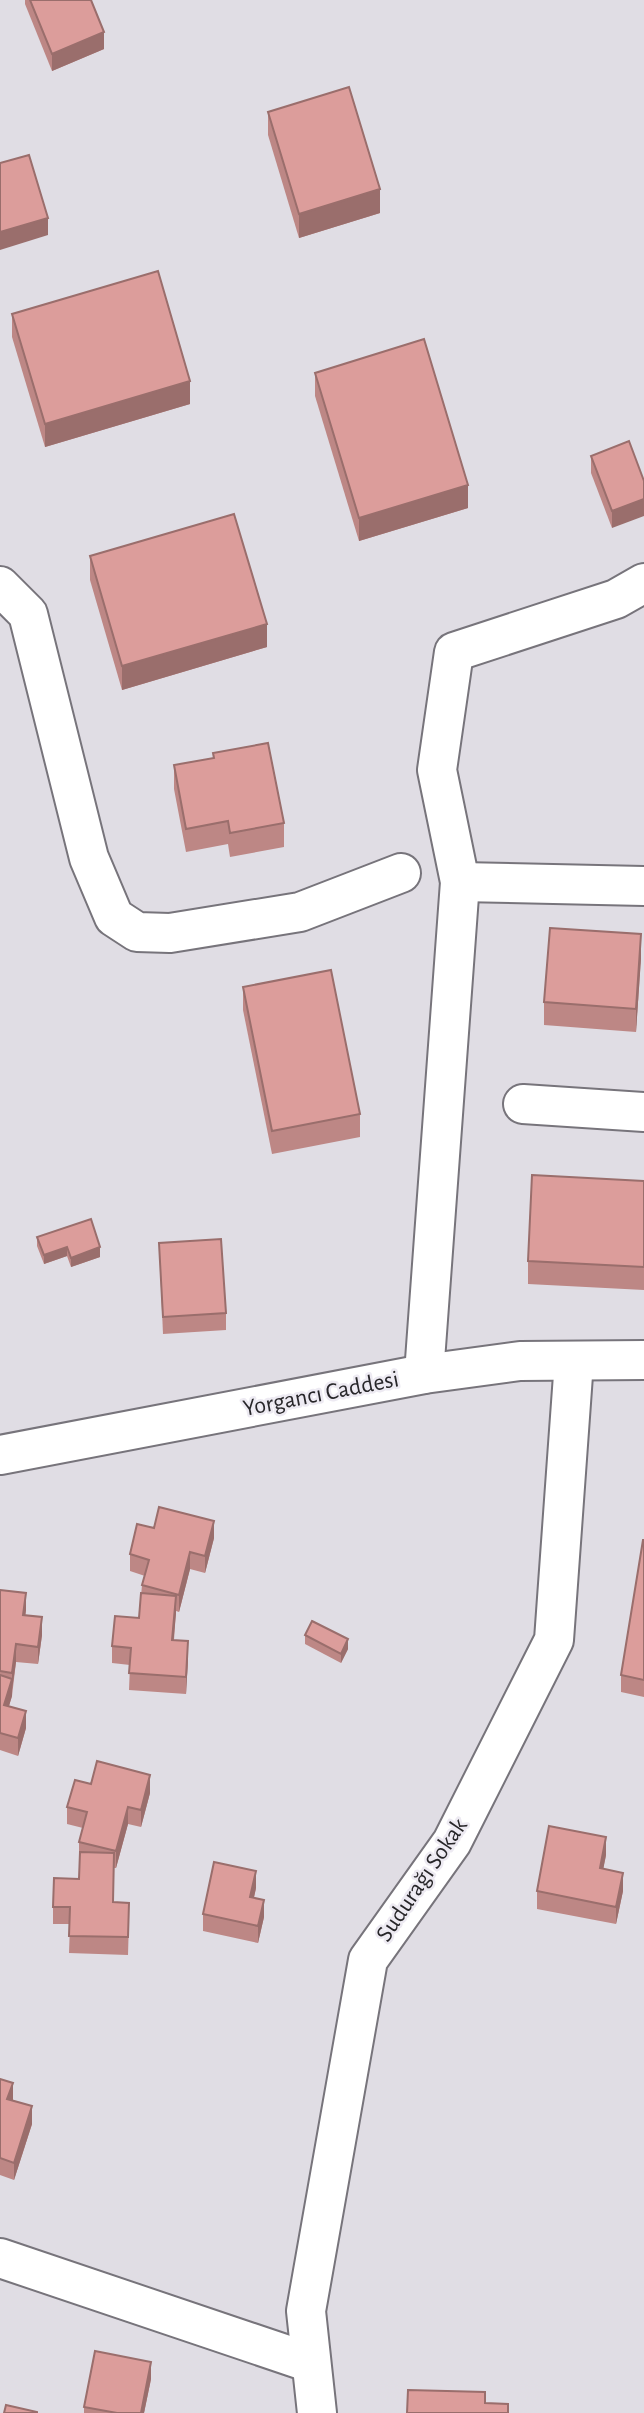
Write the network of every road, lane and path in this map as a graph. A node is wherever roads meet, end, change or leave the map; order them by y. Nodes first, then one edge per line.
1 (644, 583) edge
2 (0, 586) edge
3 (401, 873) dead end
4 (460, 882) junction
5 (644, 886) edge
6 (523, 1104) dead end
7 (644, 1112) edge
8 (644, 1360) edge
9 (574, 1361) junction
10 (424, 1374) junction
11 (0, 1455) edge
12 (0, 2258) edge
13 (311, 2363) junction
14 (317, 2413) edge

1 - 4 street
2 - 3 street
4 - 5 street
4 - 10 street
6 - 7 street
8 - 9 street, Yorgancı Caddesi
9 - 10 street, Yorgancı Caddesi
9 - 13 street, Sudurağı Sokak
10 - 11 street, Yorgancı Caddesi
12 - 13 street
13 - 14 street, Sudurağı Sokak

